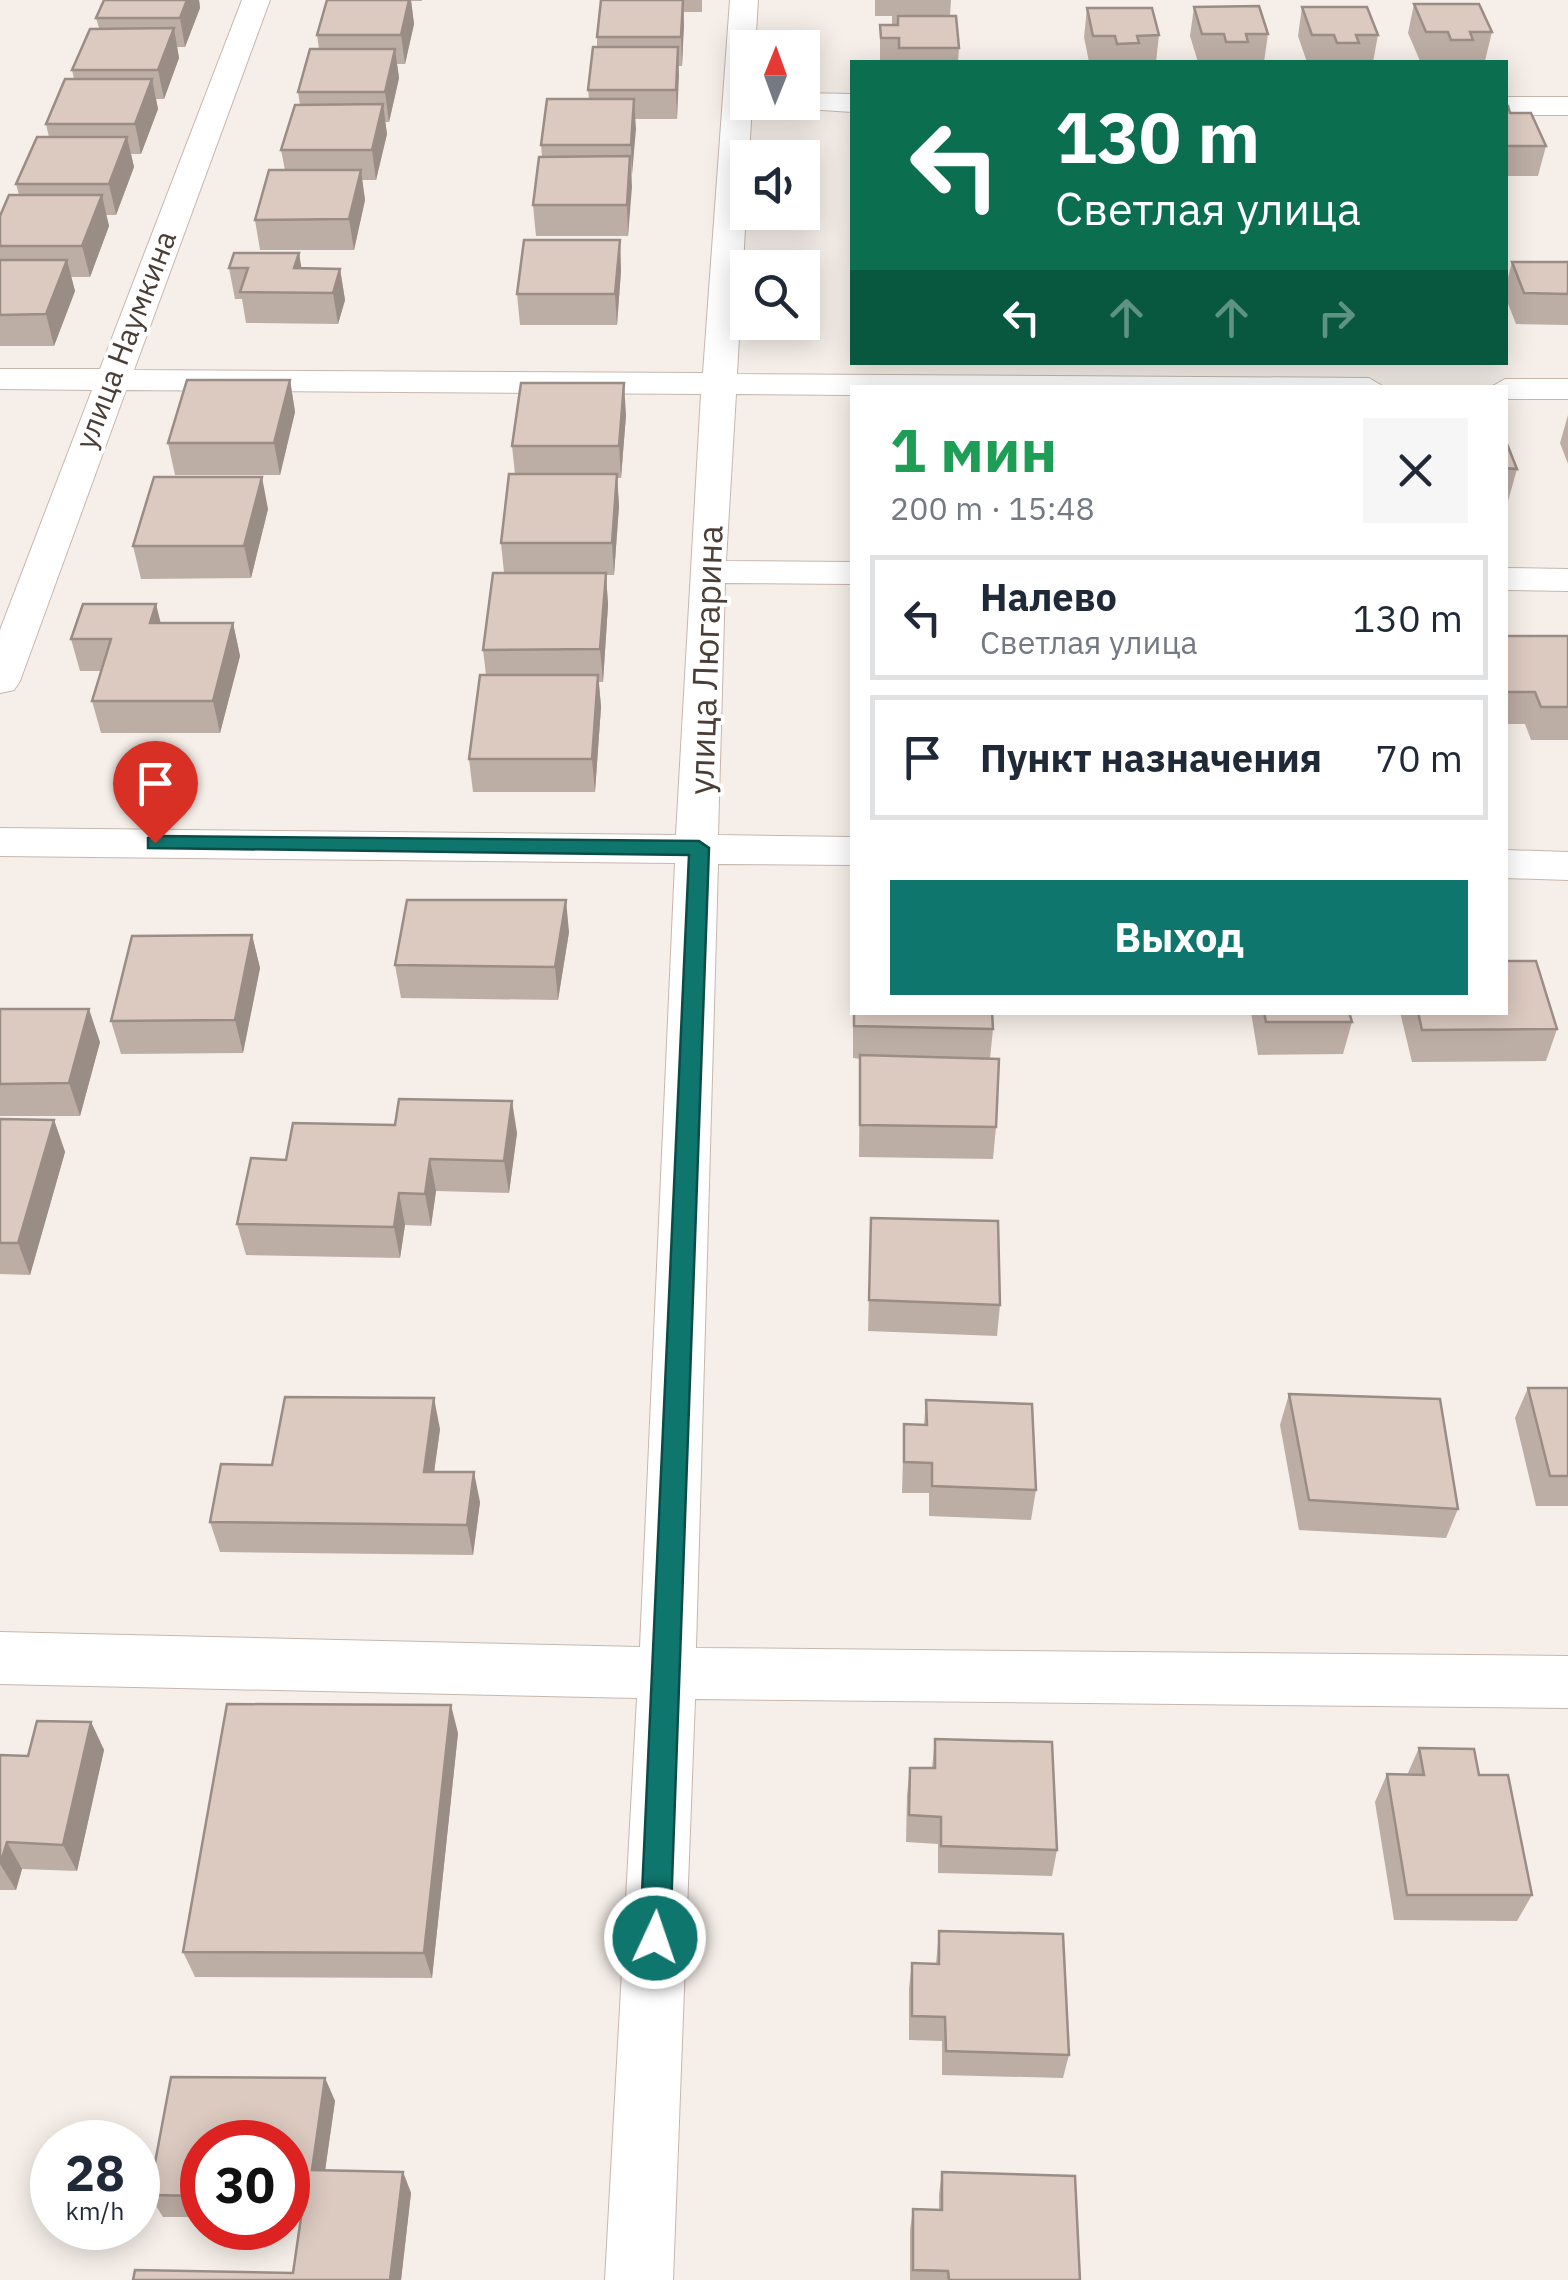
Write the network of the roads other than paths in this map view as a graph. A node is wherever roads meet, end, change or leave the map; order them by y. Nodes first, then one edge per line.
1 (256, 0) edge
2 (744, 0) edge
3 (744, 30) edge
4 (820, 102) edge
5 (850, 102) edge
6 (1508, 106) edge
7 (1568, 106) edge
8 (742, 120) edge
9 (0, 379) edge
10 (109, 380) junction
11 (721, 382) junction
12 (1046, 385) edge
13 (1508, 388) edge
14 (1568, 389) edge
15 (707, 572) junction
16 (850, 573) edge
17 (1508, 580) edge
18 (1568, 580) edge
19 (0, 681) edge
20 (0, 842) edge
21 (699, 848) junction
22 (850, 851) edge
23 (1508, 864) edge
24 (1568, 866) edge
25 (0, 1658) edge
26 (668, 1673) junction
27 (1568, 1682) edge
28 (638, 2280) edge

1 - 10 street, улица Наумкина
2 - 3 street, улица Люгарина
4 - 5 street
6 - 7 street
8 - 11 street, улица Люгарина
9 - 10 street
10 - 11 street
10 - 19 street, улица Наумкина
11 - 12 street
11 - 15 street, улица Люгарина
13 - 14 street
15 - 16 street
15 - 21 street, улица Люгарина
17 - 18 street
20 - 21 street
21 - 22 street
21 - 26 street, улица Люгарина
23 - 24 street
25 - 26 street
26 - 27 street
26 - 28 street, улица Люгарина

